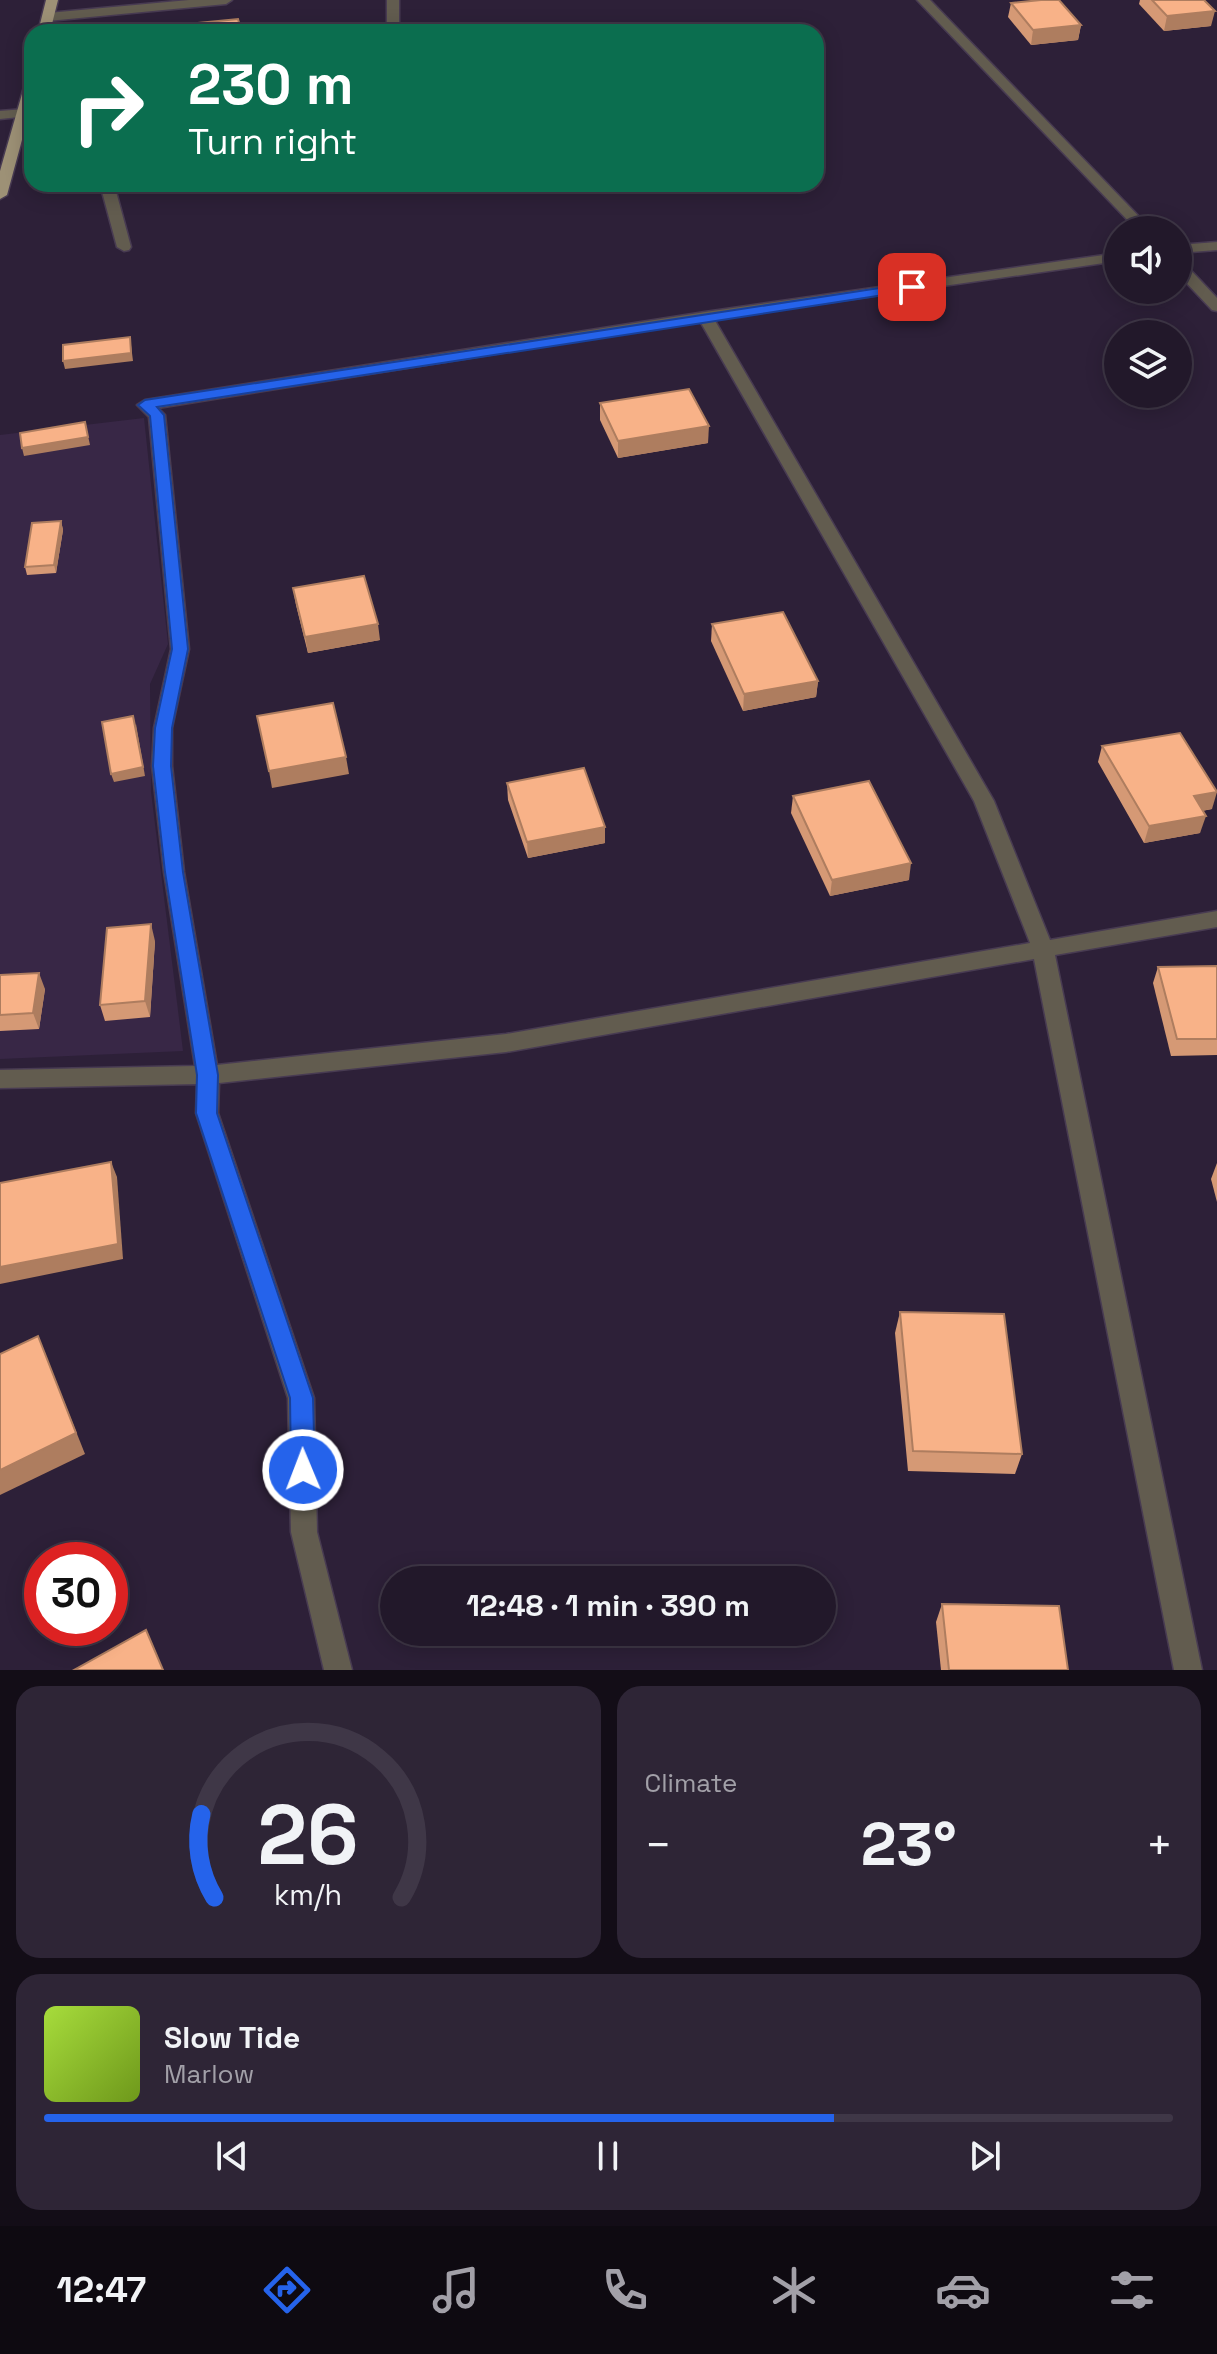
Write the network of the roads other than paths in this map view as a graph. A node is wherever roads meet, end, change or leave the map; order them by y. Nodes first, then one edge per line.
1 (52, 0) edge
2 (226, 0) edge
3 (393, 0) edge
4 (923, 0) edge
5 (48, 17) junction
6 (46, 24) edge
7 (393, 24) edge
8 (24, 113) edge
9 (0, 115) edge
10 (24, 132) edge
11 (109, 192) edge
12 (0, 195) edge
13 (1131, 216) edge
14 (1217, 246) edge
15 (124, 247) dead end
16 (1192, 248) edge
17 (1104, 259) edge
18 (1192, 280) edge
19 (1217, 307) edge
20 (705, 316) junction
21 (1217, 919) edge
22 (1043, 950) junction
23 (208, 1075) junction
24 (0, 1079) edge
25 (338, 1670) edge
26 (1188, 1670) edge

1 - 5 main road
2 - 5 street
3 - 7 street
4 - 13 street
5 - 6 main road
8 - 9 street
10 - 12 main road
11 - 15 street
14 - 16 street
17 - 20 street
18 - 19 street
20 - 22 street
20 - 23 street
21 - 22 street
22 - 23 street
22 - 26 street
23 - 24 street
23 - 25 street

